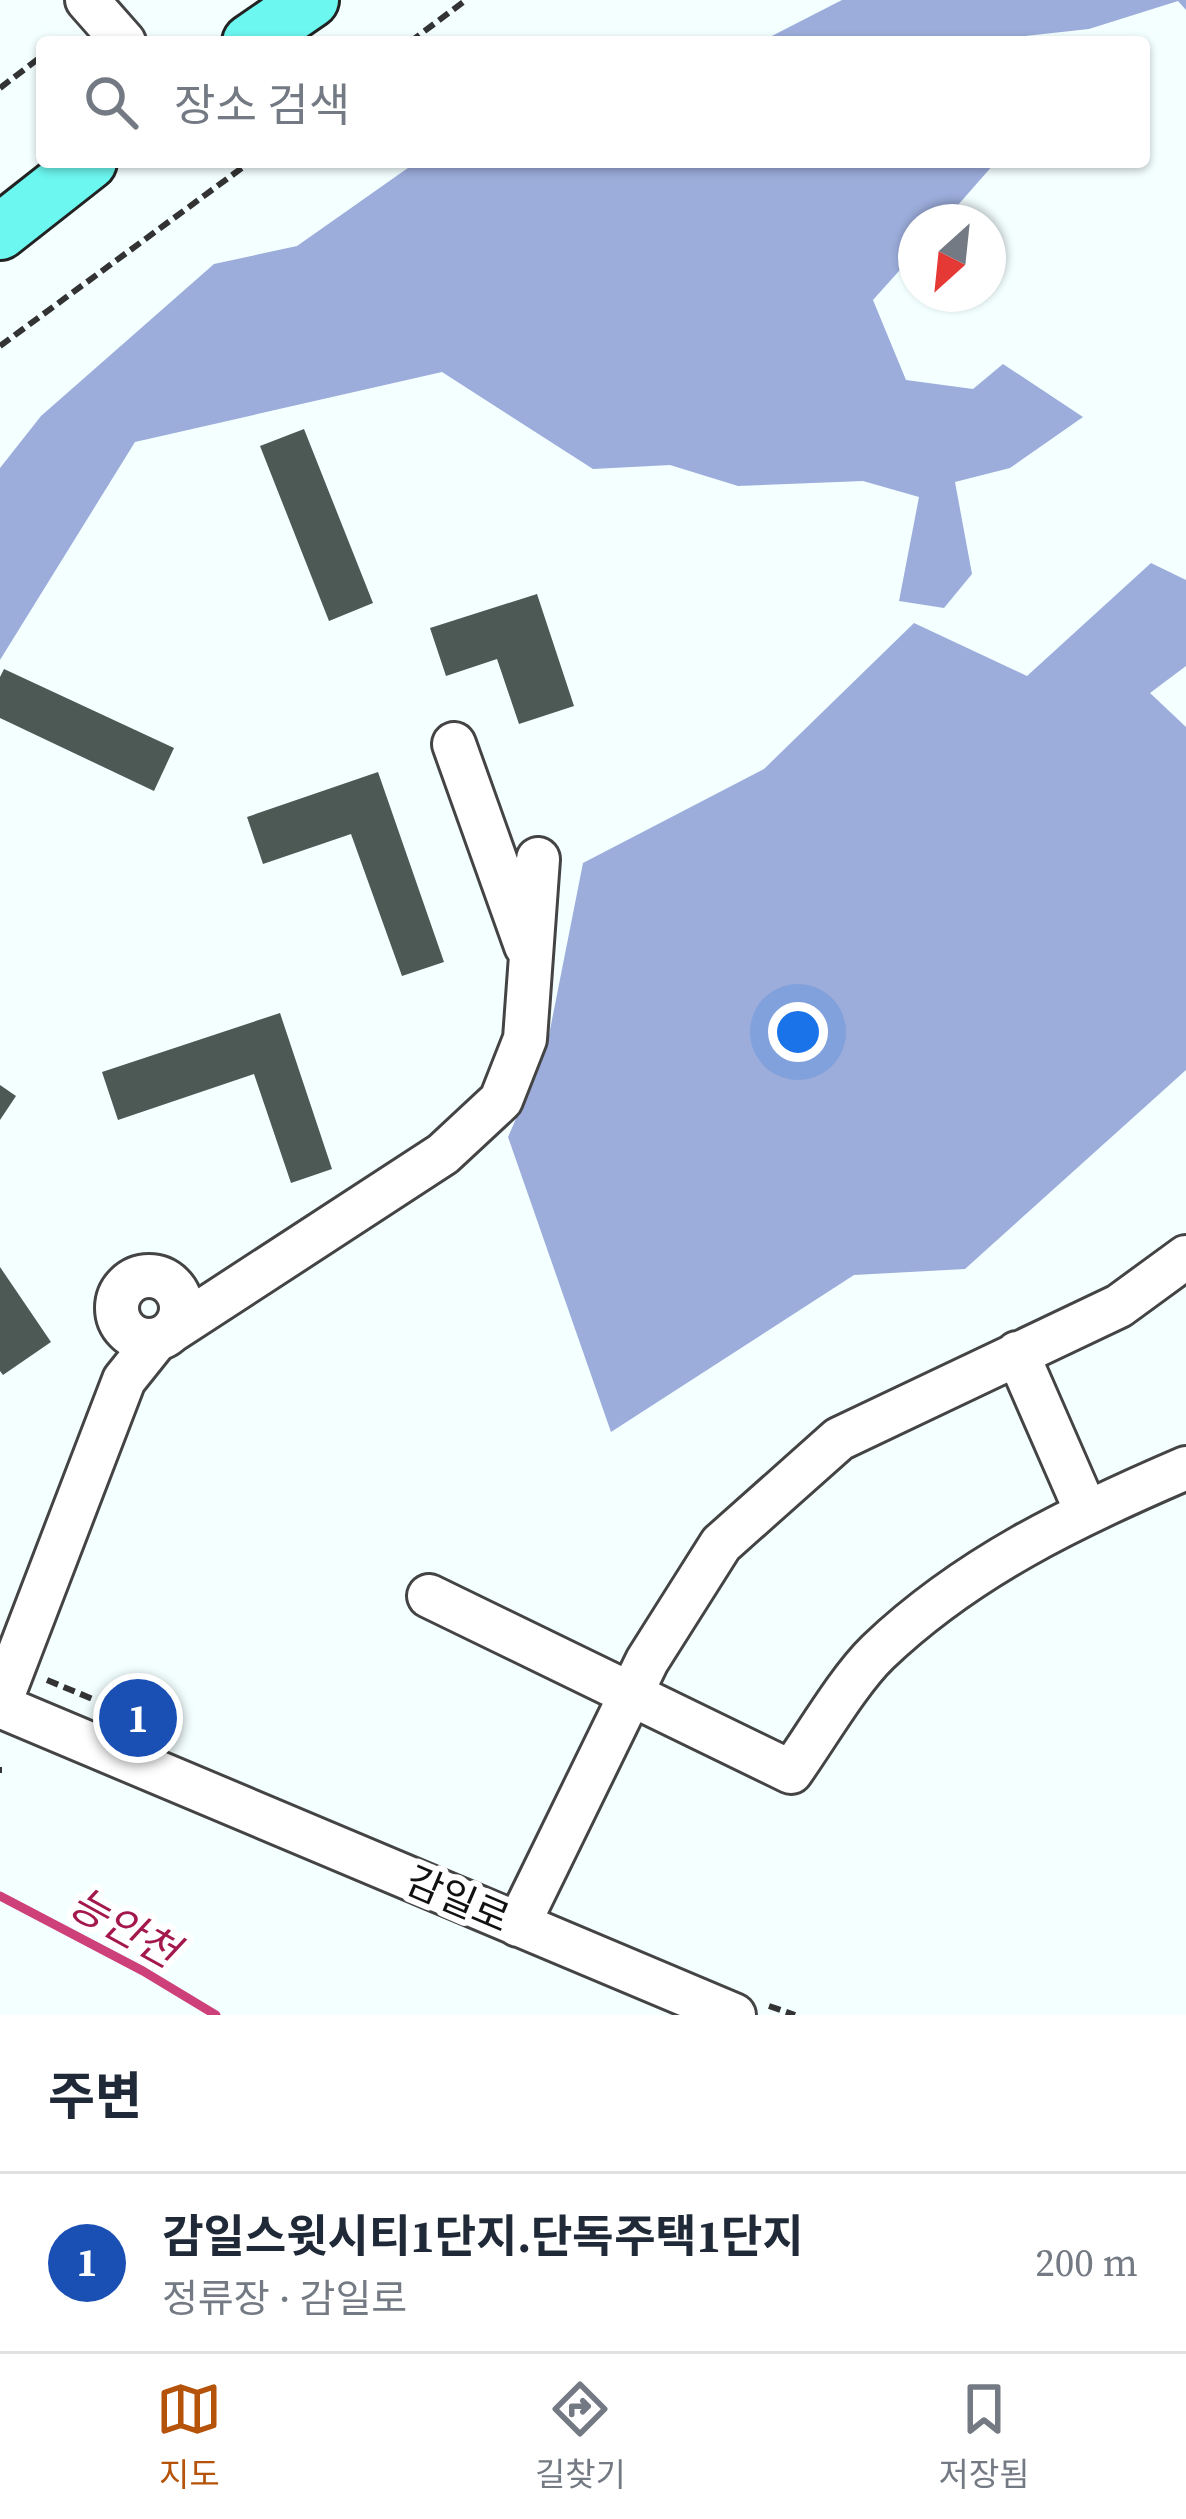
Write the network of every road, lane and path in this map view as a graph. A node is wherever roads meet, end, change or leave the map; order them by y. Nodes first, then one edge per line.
1 (87, 0) edge
2 (311, 0) edge
3 (466, 0) edge
4 (119, 36) edge
5 (259, 36) edge
6 (418, 36) edge
7 (36, 61) edge
8 (0, 88) edge
9 (81, 168) edge
10 (242, 168) edge
11 (0, 232) edge
12 (0, 346) edge
13 (454, 744) dead end
14 (538, 859) dead end
15 (530, 958) junction
16 (1186, 1257) edge
17 (1016, 1353) junction
18 (1186, 1468) edge
19 (1086, 1511) junction
20 (429, 1596) dead end
21 (631, 1694) junction
22 (0, 1705) edge
23 (518, 1925) junction
24 (734, 2015) edge

1 - 4 street
2 - 5 main road
3 - 6 path
7 - 8 path
9 - 11 main road
10 - 12 path
13 - 15 street
14 - 15 street
15 - 22 street
16 - 17 street
17 - 19 street
17 - 21 street
18 - 19 street
19 - 21 street
20 - 21 street
21 - 23 street
22 - 23 street, 감일로
23 - 24 street, 감일로

